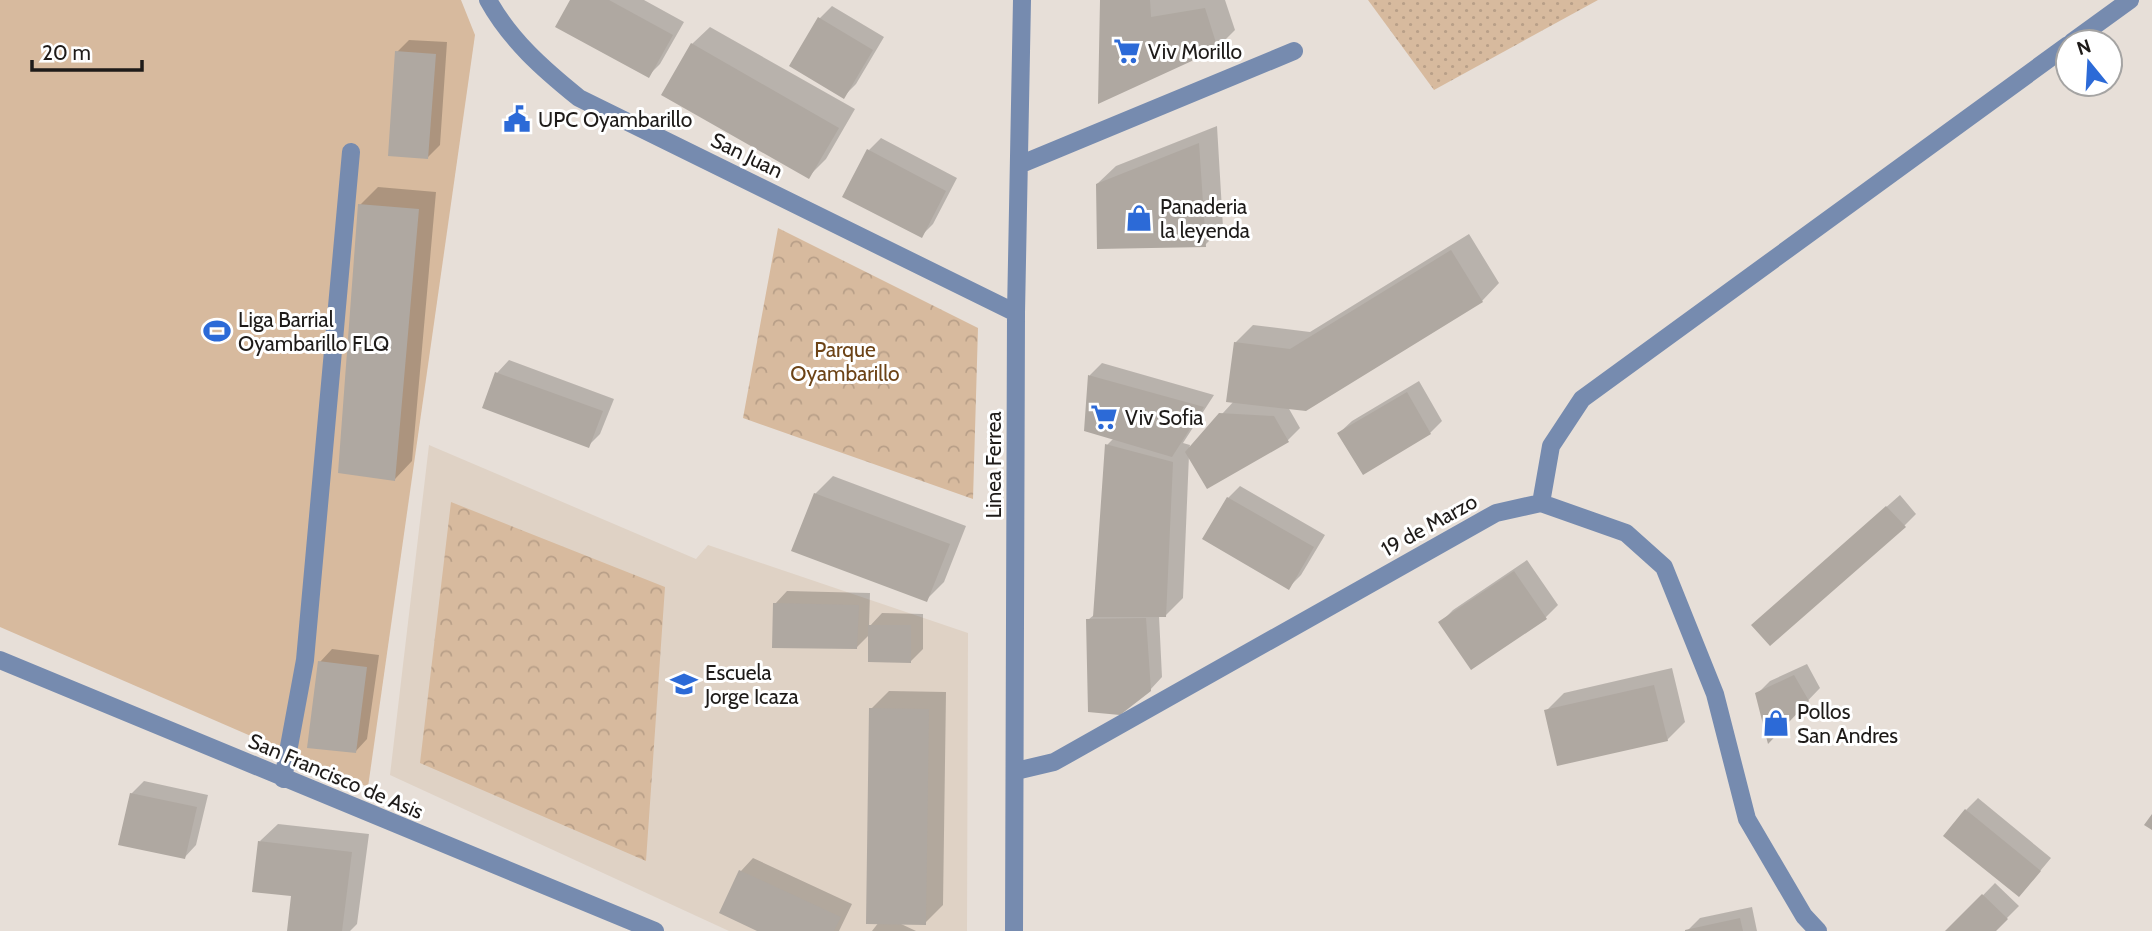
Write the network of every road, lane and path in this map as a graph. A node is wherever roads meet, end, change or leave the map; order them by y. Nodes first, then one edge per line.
1 (488, 0) edge
2 (1022, 0) edge
3 (2130, 0) edge
4 (2092, 28) edge
5 (1294, 51) dead end
6 (2054, 55) edge
7 (351, 152) dead end
8 (1019, 165) junction
9 (1016, 313) junction
10 (1541, 503) junction
11 (0, 660) edge
12 (1016, 771) junction
13 (283, 779) junction
14 (655, 931) edge
15 (1014, 931) edge
16 (1818, 931) edge

1 - 9 street, San Juan
2 - 8 street, Linea Ferrea
3 - 4 street
5 - 8 street
6 - 10 street
7 - 13 street
8 - 9 street, Linea Ferrea
9 - 12 street, Linea Ferrea
10 - 12 street, 19 de Marzo
10 - 16 street
11 - 13 street, San Francisco de Asis
12 - 15 street, Linea Ferrea
13 - 14 street, San Francisco de Asis

